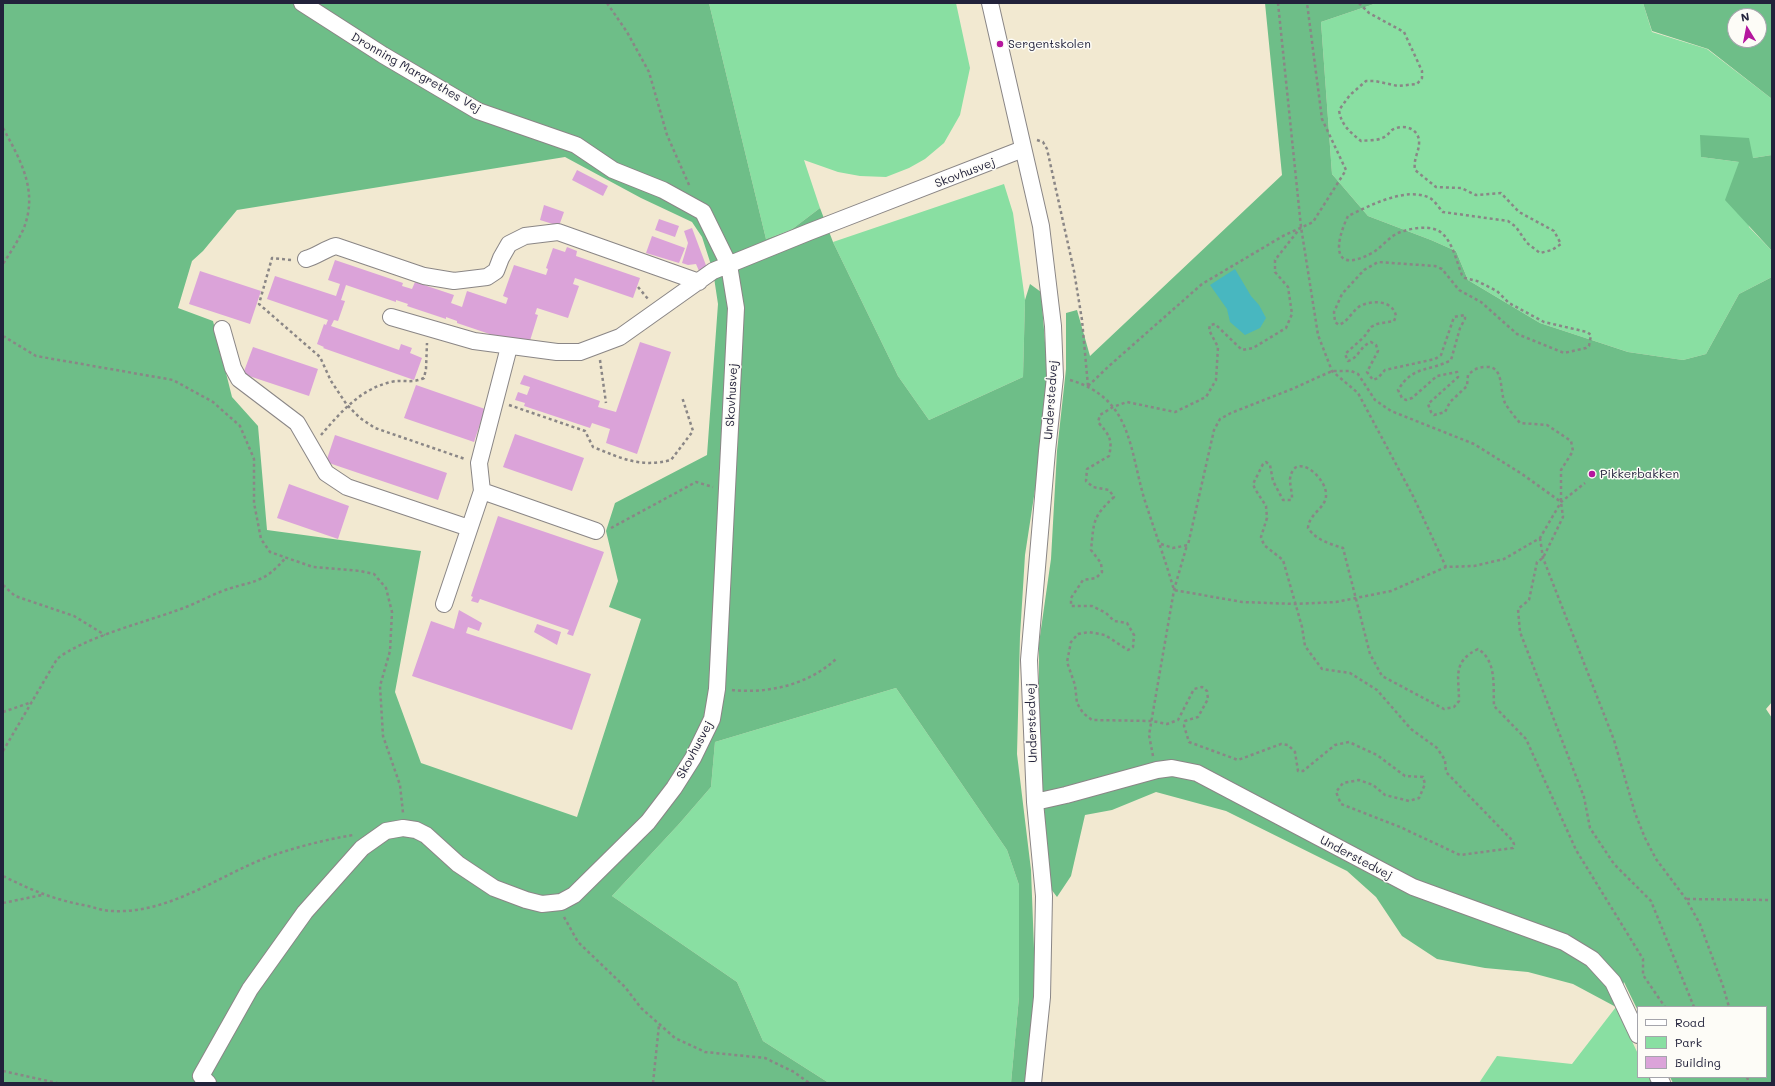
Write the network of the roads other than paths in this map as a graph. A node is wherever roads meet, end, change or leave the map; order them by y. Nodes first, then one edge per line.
1 (302, 3) edge
2 (990, 3) edge
3 (1023, 149) junction
4 (306, 259) road end
5 (729, 265) junction
6 (699, 282) junction
7 (391, 317) dead end
8 (222, 329) dead end
9 (509, 347) junction
10 (482, 491) junction
11 (469, 528) junction
12 (601, 531) road end
13 (444, 604) dead end
14 (1035, 802) junction
15 (1637, 1033) edge
16 (208, 1083) edge
17 (1033, 1083) edge

1 - 5 street, Dronning Margrethes Vej
2 - 3 street, Understedvej
3 - 5 street, Skovhusvej
3 - 14 street, Understedvej
4 - 6 street
5 - 6 street
5 - 16 street, Skovhusvej
6 - 9 street
7 - 9 street
8 - 11 street
9 - 10 street
10 - 11 street
10 - 12 street
11 - 13 street
14 - 15 street, Understedvej
14 - 17 street, Understedvej

